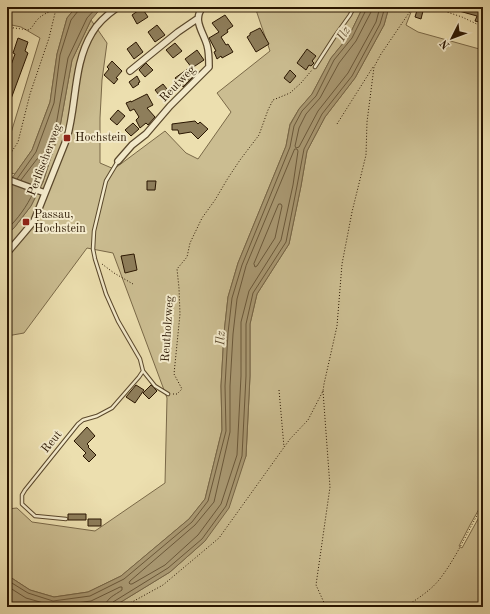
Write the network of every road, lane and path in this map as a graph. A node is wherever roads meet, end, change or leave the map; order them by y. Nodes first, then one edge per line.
1 (118, 7) edge
2 (203, 7) edge
3 (354, 7) edge
4 (413, 7) edge
5 (449, 7) edge
6 (57, 8) edge
7 (197, 19) junction
8 (7, 27) edge
9 (483, 27) edge
10 (12, 28) junction
11 (7, 43) edge
12 (315, 67) joint
13 (374, 67) junction
14 (130, 71) dead end
15 (337, 124) dead end
16 (7, 159) edge
17 (118, 161) joint
18 (7, 179) edge
19 (42, 192) junction
20 (7, 253) edge
21 (95, 259) junction
22 (134, 284) dead end
23 (143, 371) junction
24 (278, 390) dead end
25 (323, 390) junction
26 (168, 394) joint
27 (284, 447) junction
28 (483, 505) edge
29 (66, 519) dead end
30 (123, 607) edge
31 (326, 607) edge
32 (405, 607) edge

1 - 19 street, Perlfischerweg
2 - 7 street
3 - 12 lane
4 - 13 path
5 - 9 path
6 - 10 path
6 - 16 path
7 - 14 street
7 - 17 street, Reutweg
8 - 10 path
10 - 11 path
12 - 26 path, Reutholzweg
13 - 15 path
13 - 25 path
17 - 21 lane, Reutholzweg
18 - 19 street
19 - 20 street, Perlfischerweg
21 - 22 path
21 - 23 lane, Reutholzweg
23 - 26 lane, Reutholzweg
23 - 29 lane, Reut
24 - 27 path
25 - 27 path
25 - 31 path
27 - 30 path
28 - 32 path

